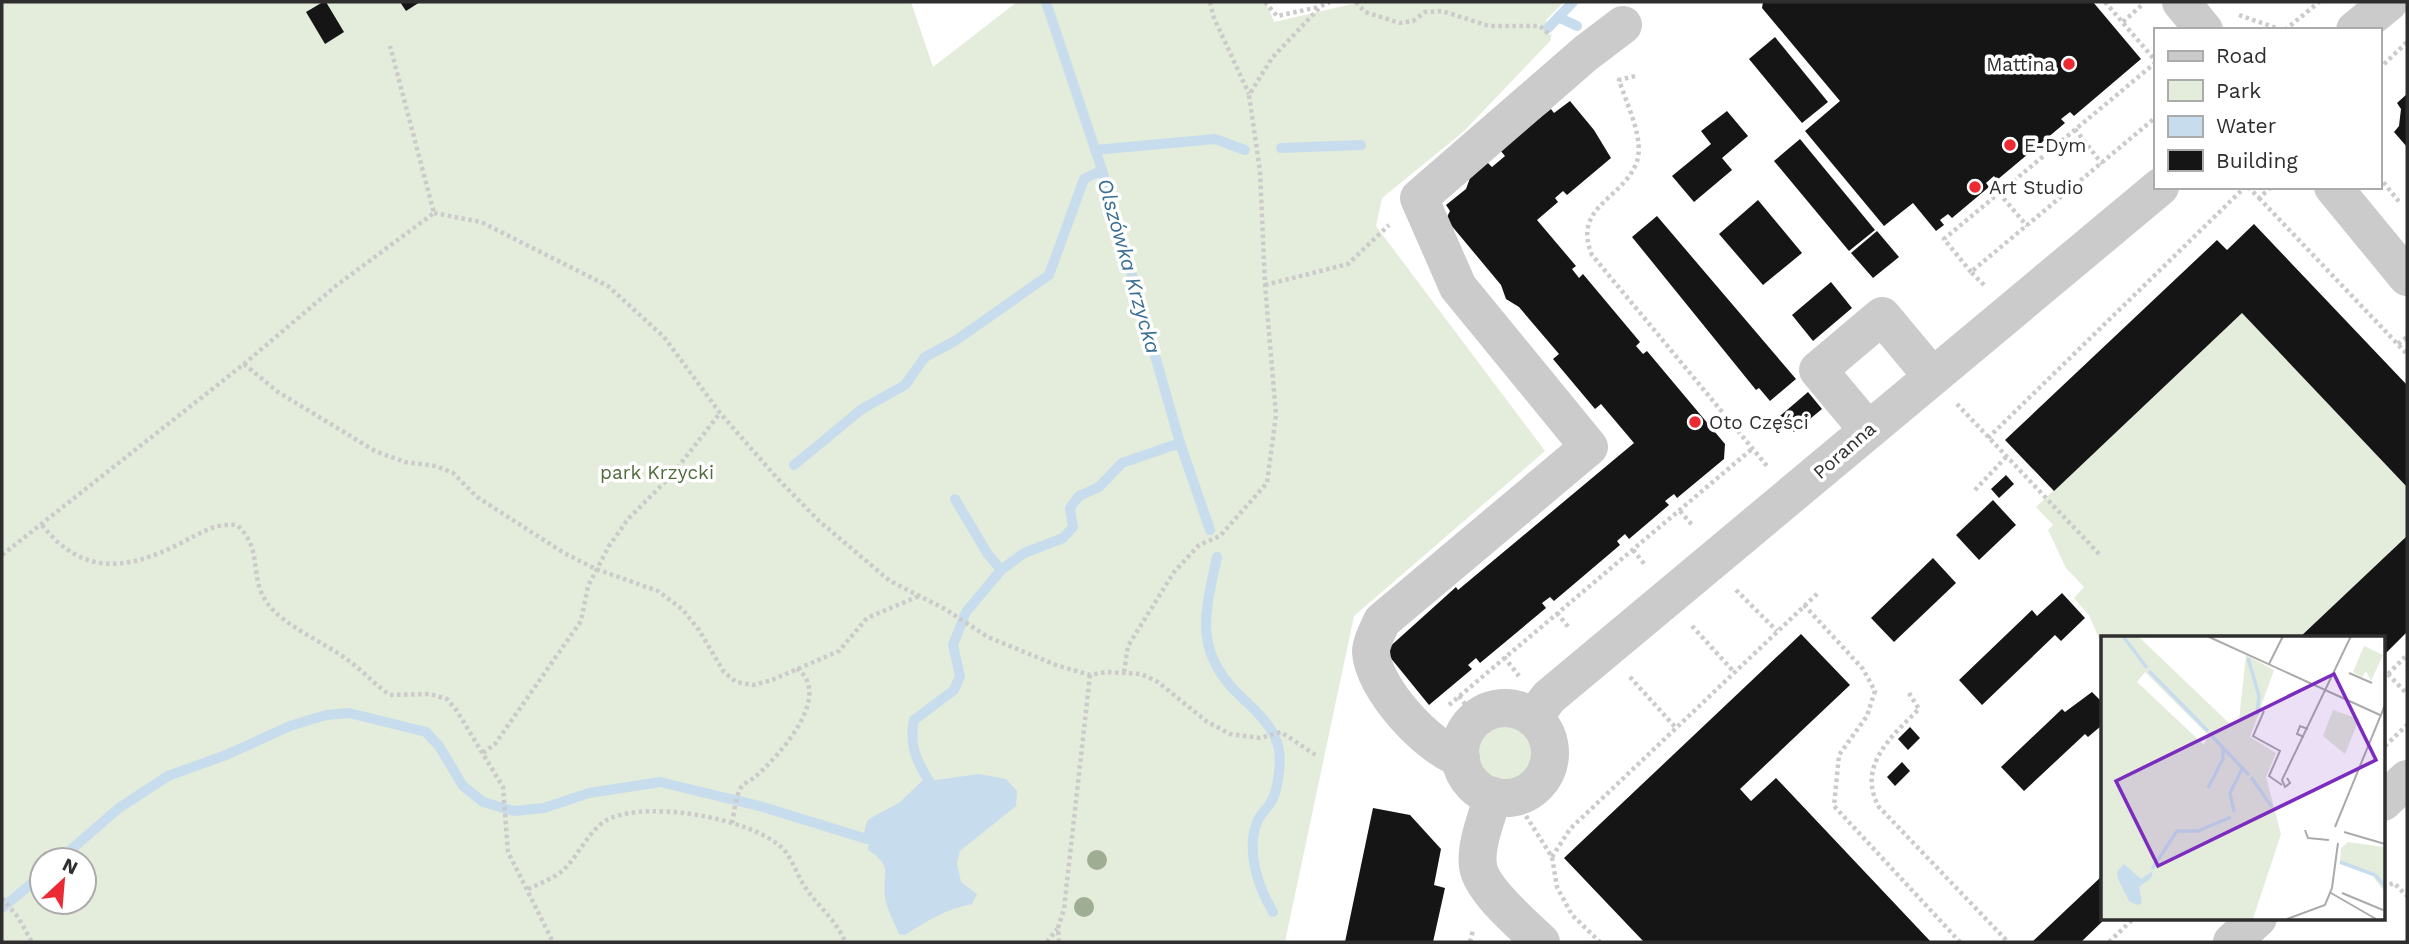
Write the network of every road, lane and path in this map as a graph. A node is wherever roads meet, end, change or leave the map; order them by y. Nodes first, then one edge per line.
1 (1210, 2) edge
2 (1265, 2) edge
3 (1330, 2) edge
4 (1356, 2) edge
5 (2105, 2) edge
6 (2146, 2) edge
7 (2181, 2) edge
8 (2319, 2) edge
9 (2389, 2) edge
10 (1321, 6) junction
11 (2215, 21) edge
12 (2123, 22) junction
13 (1623, 25) dead end
14 (2268, 28) edge
15 (2286, 28) edge
16 (2358, 28) edge
17 (1548, 34) dead end
18 (2407, 42) edge
19 (390, 46) dead end
20 (2154, 60) edge
21 (2154, 62) edge
22 (2381, 67) edge
23 (1635, 76) dead end
24 (1249, 95) junction
25 (2154, 119) edge
26 (2075, 129) junction
27 (2102, 164) junction
28 (2381, 180) edge
29 (2158, 189) edge
30 (2244, 189) edge
31 (2248, 189) edge
32 (2269, 189) edge
33 (2335, 189) edge
34 (1999, 193) junction
35 (1419, 198) junction
36 (2259, 198) junction
37 (2407, 212) edge
38 (434, 213) junction
39 (2026, 226) junction
40 (1972, 272) junction
41 (2407, 277) edge
42 (1265, 285) junction
43 (2008, 313) junction
44 (2407, 337) edge
45 (2398, 344) junction
46 (2407, 354) edge
47 (244, 364) junction
48 (1932, 376) junction
49 (720, 413) junction
50 (1868, 430) junction
51 (1988, 438) junction
52 (2006, 457) junction
53 (1975, 490) dead end
54 (42, 526) junction
55 (2, 555) edge
56 (2101, 556) dead end
57 (596, 569) junction
58 (1818, 593) dead end
59 (919, 596) junction
60 (1667, 600) junction
61 (1804, 605) junction
62 (1605, 649) junction
63 (2407, 655) edge
64 (796, 667) junction
65 (1124, 672) junction
66 (1734, 672) junction
67 (2388, 674) junction
68 (1090, 675) junction
69 (2384, 678) edge
70 (1909, 693) dead end
71 (2407, 694) edge
72 (1467, 708) junction
73 (1533, 718) junction
74 (2407, 725) edge
75 (1676, 728) junction
76 (1419, 730) junction
77 (2384, 747) edge
78 (483, 753) junction
79 (1317, 756) dead end
80 (1461, 758) junction
81 (2407, 779) edge
82 (1505, 796) junction
83 (2384, 801) edge
84 (732, 823) junction
85 (1552, 857) junction
86 (2384, 887) edge
87 (528, 889) junction
88 (2407, 896) edge
89 (2, 898) edge
90 (2132, 920) edge
91 (2256, 920) edge
92 (1058, 928) junction
93 (32, 942) edge
94 (553, 942) edge
95 (845, 942) edge
96 (1047, 942) edge
97 (1059, 942) edge
98 (1541, 942) edge
99 (1600, 942) edge
100 (1960, 942) edge
101 (2008, 942) edge
102 (2109, 942) edge
103 (2232, 942) edge

1 - 24 path
2 - 10 path
3 - 10 path
4 - 17 path
5 - 12 path
6 - 12 path
7 - 11 street
8 - 15 path
9 - 16 street
10 - 24 path
11 - 14 path
12 - 20 path
13 - 35 street
18 - 22 path
19 - 38 path
21 - 26 path
23 - 72 path
24 - 42 path
25 - 27 path
26 - 27 path
26 - 34 path
27 - 39 path
28 - 37 path
29 - 43 street, Poranna
30 - 51 path
31 - 36 path
32 - 36 path
33 - 41 street
34 - 39 path
34 - 40 path
35 - 42 path
35 - 76 street
36 - 45 path
38 - 47 path
38 - 49 path
39 - 40 path
40 - 43 path
42 - 65 path
43 - 48 street, Poranna
44 - 45 path
45 - 46 path
47 - 54 path
47 - 57 path
48 - 50 street, Poranna
48 - 50 street
48 - 51 path
49 - 57 path
49 - 59 path
50 - 60 street, Poranna
51 - 52 path
52 - 53 path
52 - 56 path
54 - 55 path
54 - 78 path
57 - 64 path
57 - 78 path
58 - 61 path
59 - 64 path
59 - 68 path
60 - 62 street, Poranna
60 - 66 path
61 - 66 path
61 - 100 path
62 - 73 street, Poranna
62 - 75 path
63 - 67 path
64 - 84 path
65 - 68 path
65 - 79 path
66 - 75 path
67 - 69 path
67 - 71 path
68 - 92 path
70 - 101 path
72 - 73 street
72 - 76 path
72 - 80 street
73 - 82 street
74 - 77 path
75 - 85 path
76 - 80 street
78 - 87 path
80 - 82 street
81 - 83 street
82 - 85 path
82 - 98 street
84 - 87 path
84 - 95 path
85 - 99 path
86 - 88 path
87 - 94 path
89 - 93 path
90 - 102 path
91 - 103 street
92 - 96 path
92 - 97 path

